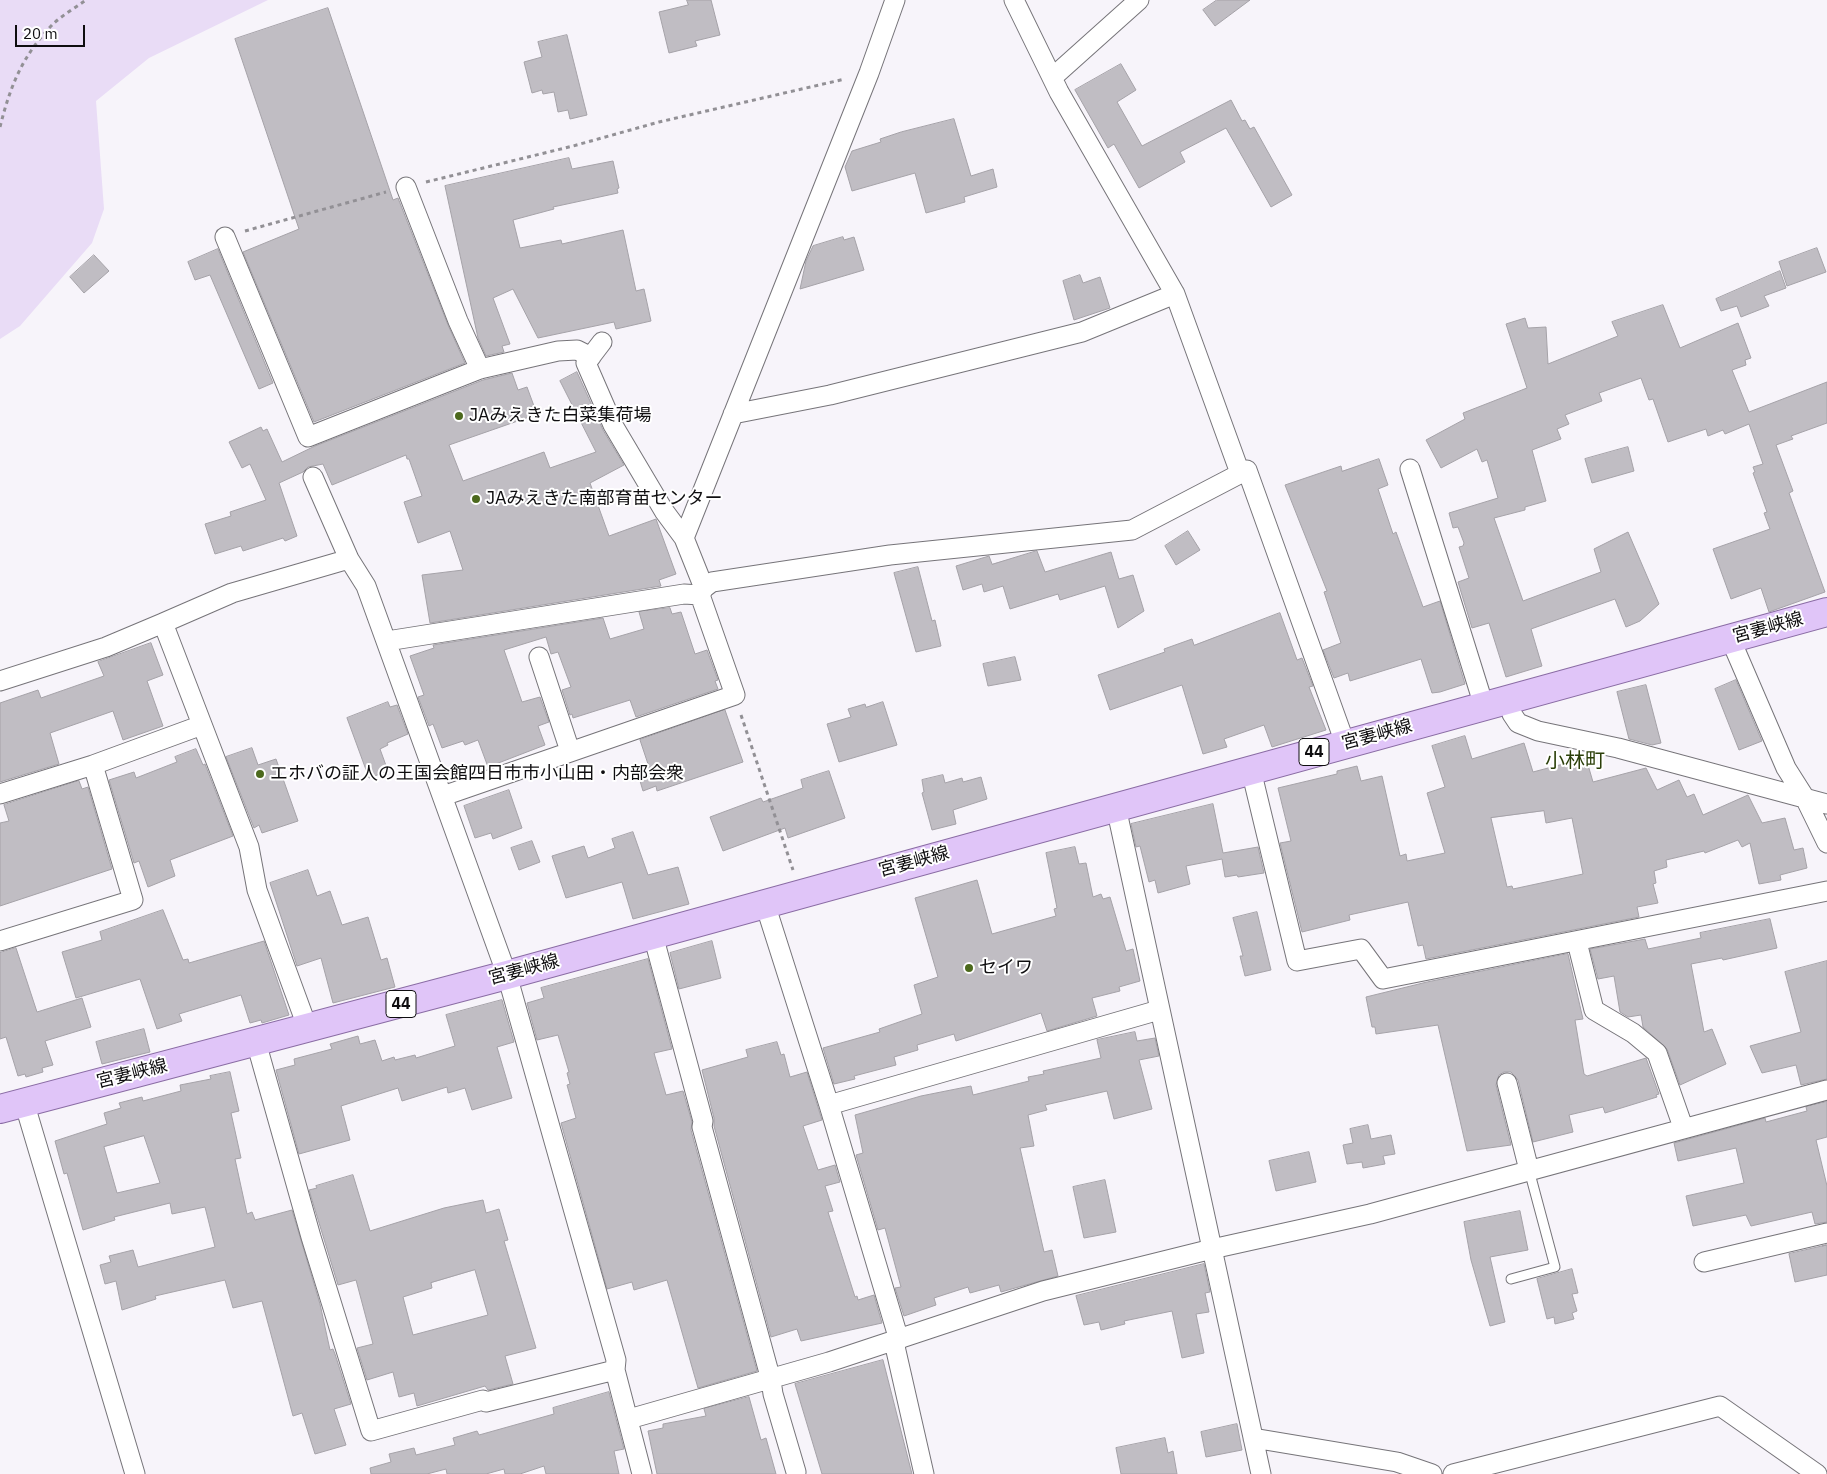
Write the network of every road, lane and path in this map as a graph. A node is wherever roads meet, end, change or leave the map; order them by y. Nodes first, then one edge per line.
1 (86, 0) edge
2 (895, 0) edge
3 (1014, 0) edge
4 (1139, 0) edge
5 (869, 73) junction
6 (1053, 77) junction
7 (0, 127) edge
8 (406, 187) junction
9 (225, 237) joint
10 (1175, 294) junction
11 (480, 369) junction
12 (733, 414) junction
13 (1410, 469) dead end
14 (1240, 474) junction
15 (313, 477) dead end
16 (684, 538) junction
17 (350, 559) junction
18 (702, 592) junction
19 (1827, 612) edge
20 (163, 622) junction
21 (1730, 638) junction
22 (387, 641) junction
23 (539, 657) dead end
24 (0, 681) edge
25 (734, 695) junction
26 (1497, 702) junction
27 (202, 725) junction
28 (1346, 743) junction
29 (570, 751) junction
30 (93, 765) junction
31 (1251, 770) junction
32 (0, 794) edge
33 (443, 796) junction
34 (1805, 798) junction
35 (1827, 804) edge
36 (1116, 807) junction
37 (1827, 843) edge
38 (1827, 890) edge
39 (801, 893) junction
40 (766, 904) junction
41 (653, 935) junction
42 (0, 941) edge
43 (1577, 942) junction
44 (507, 975) junction
45 (1159, 1010) junction
46 (308, 1029) junction
47 (256, 1042) junction
48 (1507, 1083) dead end
49 (1827, 1090) edge
50 (829, 1104) junction
51 (12, 1105) edge
52 (1683, 1127) junction
53 (1529, 1170) junction
54 (1827, 1233) edge
55 (1212, 1249) junction
56 (1704, 1262) dead end
57 (1511, 1279) dead end
58 (896, 1341) junction
59 (615, 1370) junction
60 (771, 1380) junction
61 (629, 1419) junction
62 (1253, 1438) junction
63 (796, 1472) dead end
64 (135, 1474) edge
65 (642, 1474) edge
66 (924, 1474) edge
67 (1261, 1474) edge
68 (1432, 1474) edge
69 (1452, 1474) edge
70 (1817, 1474) edge

1 - 7 path
2 - 5 street
3 - 6 street
4 - 6 street
5 - 8 path
5 - 12 street
6 - 10 street
8 - 9 path
8 - 11 street
9 - 11 street
10 - 12 street
10 - 14 street
11 - 16 street
12 - 16 street
13 - 26 street
14 - 18 street
14 - 28 street
15 - 17 street
16 - 18 street
17 - 20 street
17 - 22 street
18 - 22 street
18 - 25 street
19 - 21 main road, 宮妻峡線 / 44
20 - 24 street
20 - 27 street
21 - 26 main road, 宮妻峡線 / 44
21 - 34 street
22 - 33 street
23 - 29 street
25 - 29 street
25 - 39 path
26 - 28 main road, 宮妻峡線 / 44
26 - 34 street
27 - 30 street
27 - 46 street
28 - 31 main road, 宮妻峡線 / 44
29 - 33 street
30 - 32 street
30 - 42 street
31 - 36 main road, 宮妻峡線 / 44
31 - 43 street
33 - 44 street
34 - 35 street
34 - 37 street
36 - 39 main road, 宮妻峡線 / 44
36 - 45 street
38 - 43 street
39 - 40 main road, 宮妻峡線 / 44
40 - 41 main road, 宮妻峡線 / 44
40 - 50 street
41 - 44 main road, 宮妻峡線 / 44
41 - 60 street
43 - 52 street
44 - 46 main road, 宮妻峡線 / 44
44 - 59 street
45 - 50 street
45 - 55 street
46 - 47 main road, 宮妻峡線 / 44
47 - 51 main road, 宮妻峡線 / 44
47 - 59 street
48 - 53 street
49 - 52 street
50 - 58 street
51 - 64 street
52 - 53 street
53 - 55 street
53 - 57 lane
54 - 56 street
55 - 58 street
55 - 62 street
58 - 60 street
58 - 66 street
59 - 61 street
60 - 61 street
60 - 63 street
61 - 65 street
62 - 67 street
62 - 68 street
69 - 70 street

